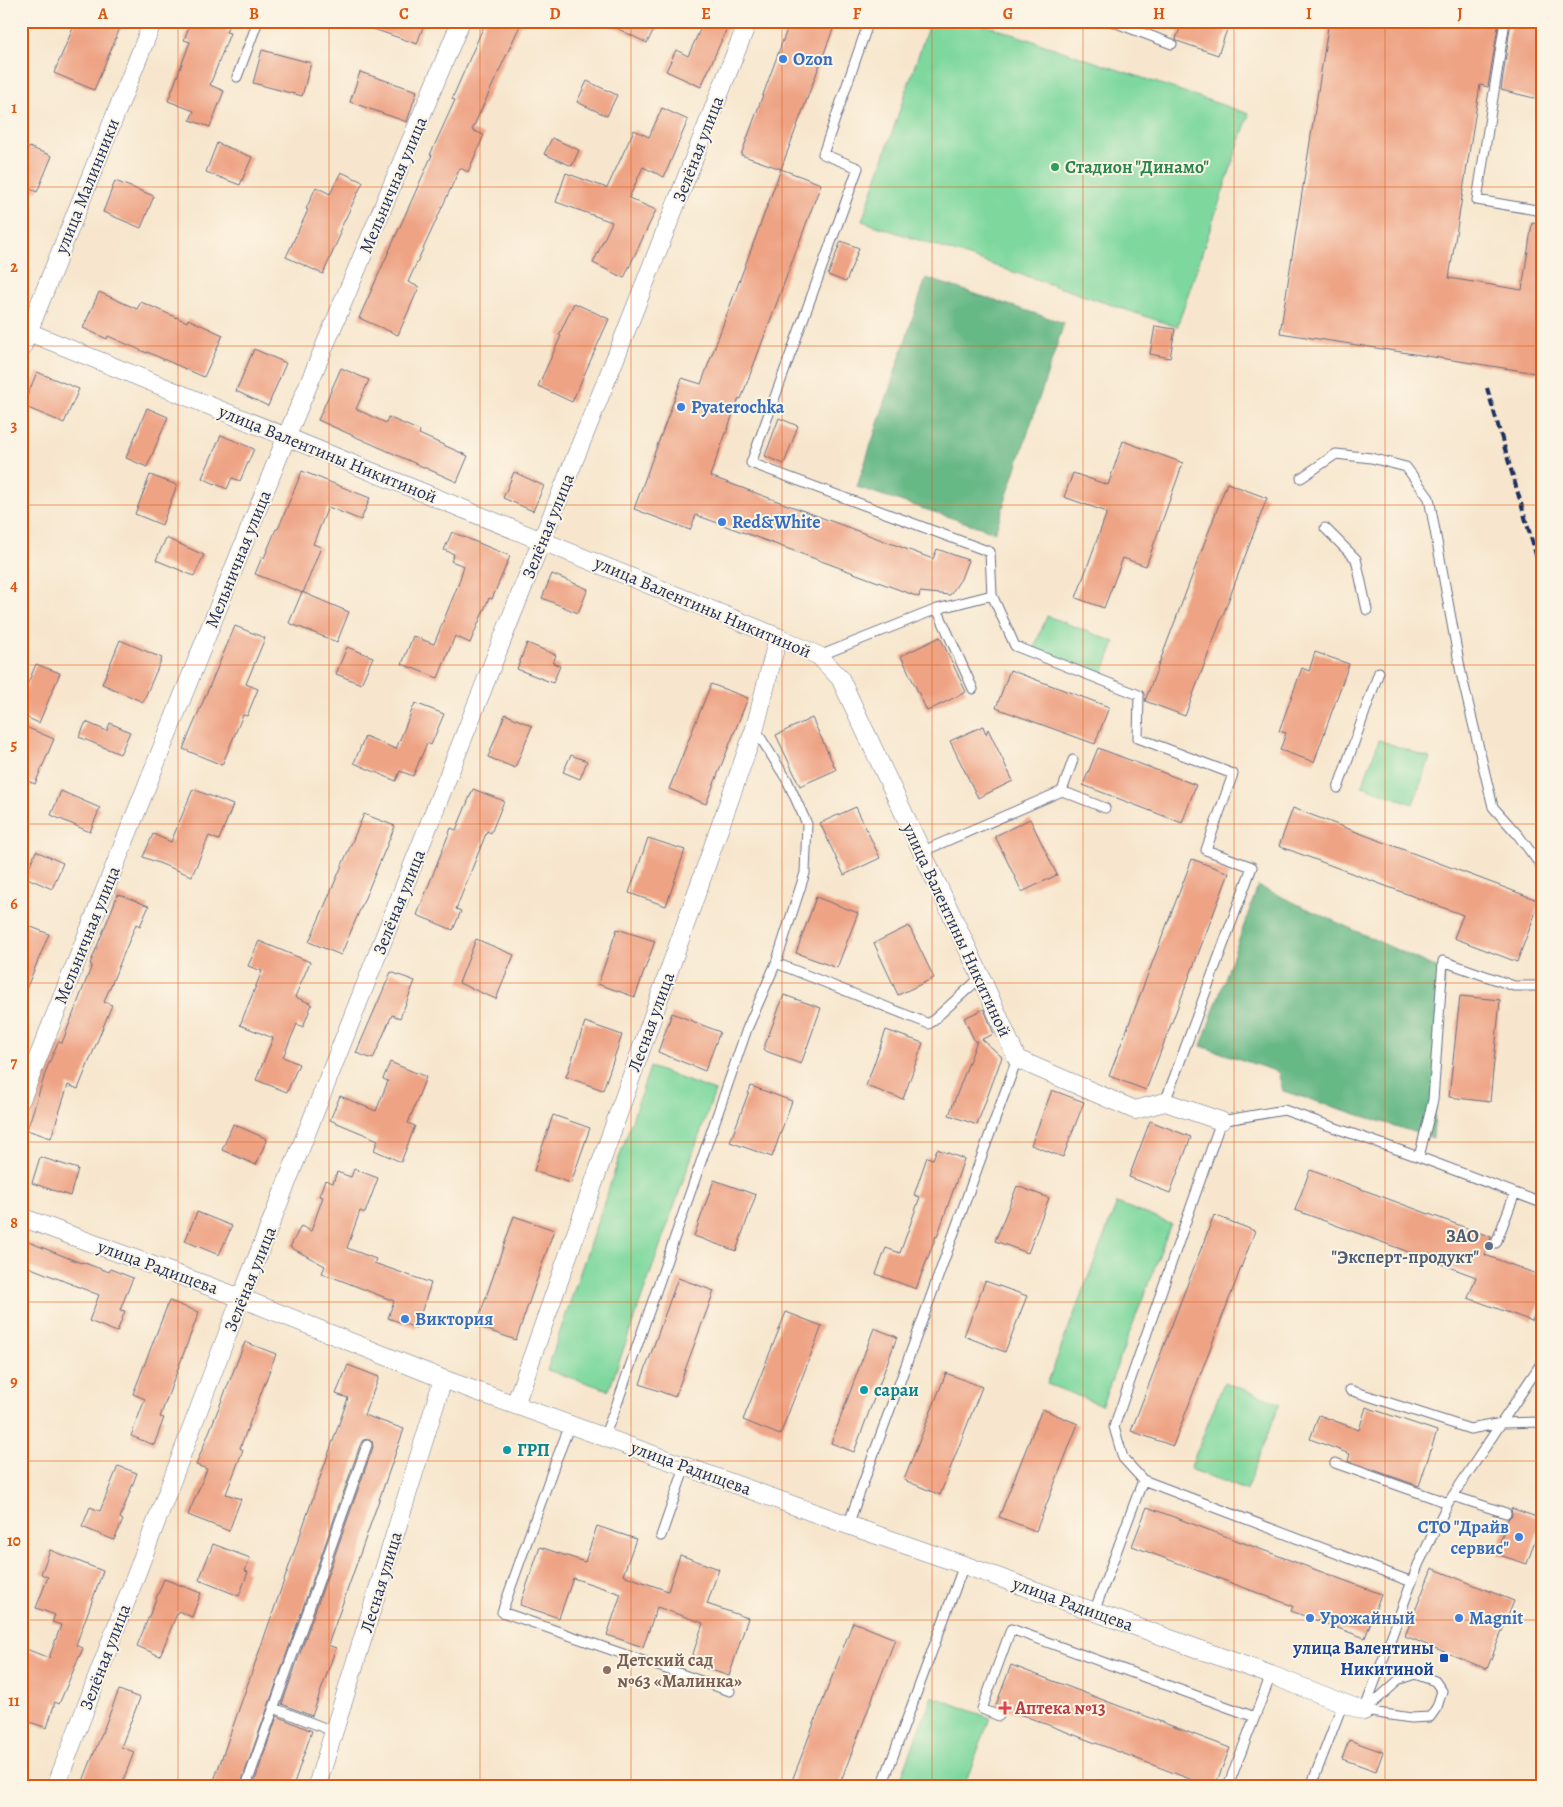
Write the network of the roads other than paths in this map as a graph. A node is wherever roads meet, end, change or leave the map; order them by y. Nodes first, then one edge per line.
1 (153, 21) edge
2 (258, 21) edge
3 (461, 21) edge
4 (748, 21) edge
5 (869, 21) edge
6 (1111, 21) edge
7 (1505, 21) edge
8 (1172, 44) dead end
9 (237, 77) dead end
10 (1542, 211) edge
11 (25, 331) edge
12 (21, 350) edge
13 (286, 438) junction
14 (1302, 478) dead end
15 (1325, 528) dead end
16 (542, 540) junction
17 (992, 595) junction
18 (937, 609) junction
19 (1367, 610) dead end
20 (778, 637) junction
21 (819, 656) junction
22 (1379, 672) dead end
23 (973, 689) dead end
24 (755, 728) junction
25 (1073, 760) dead end
26 (1338, 788) dead end
27 (1062, 791) junction
28 (1105, 808) dead end
29 (921, 852) junction
30 (1542, 867) edge
31 (776, 964) junction
32 (981, 977) junction
33 (1542, 986) edge
34 (1017, 1059) junction
35 (21, 1100) edge
36 (1165, 1102) junction
37 (1221, 1121) junction
38 (1419, 1157) junction
39 (1515, 1193) junction
40 (1542, 1203) edge
41 (21, 1217) edge
42 (1496, 1243) dead end
43 (241, 1298) junction
44 (1542, 1362) edge
45 (443, 1379) junction
46 (1350, 1390) dead end
47 (515, 1405) junction
48 (1542, 1422) edge
49 (1502, 1423) junction
50 (570, 1425) junction
51 (604, 1437) junction
52 (367, 1445) dead end
53 (1335, 1463) dead end
54 (685, 1466) junction
55 (1143, 1480) junction
56 (1450, 1499) junction
57 (1506, 1513) dead end
58 (848, 1525) junction
59 (661, 1536) dead end
60 (964, 1565) junction
61 (1412, 1582) junction
62 (1094, 1612) junction
63 (1271, 1675) junction
64 (730, 1691) dead end
65 (1343, 1703) junction
66 (274, 1708) junction
67 (1364, 1710) junction
68 (999, 1716) dead end
69 (1255, 1717) junction
70 (335, 1732) junction
71 (56, 1786) edge
72 (246, 1786) edge
73 (317, 1786) edge
74 (882, 1786) edge
75 (1228, 1786) edge
76 (1311, 1786) edge

1 - 11 street, улица Малинники
2 - 9 lane
3 - 13 street, Мельничная улица
4 - 16 street, Зелёная улица
5 - 17 lane
6 - 8 lane
7 - 10 lane
11 - 12 street, улица Малинники
11 - 13 street, улица Валентины Никитиной
13 - 16 street, улица Валентины Никитиной
13 - 35 street, Мельничная улица
14 - 30 lane
15 - 19 lane
16 - 20 street, улица Валентины Никитиной
16 - 43 street, Зелёная улица
17 - 18 lane
17 - 36 lane
18 - 21 lane
18 - 23 lane
20 - 21 street, улица Валентины Никитиной
20 - 24 street, Лесная улица
21 - 29 street, улица Валентины Никитиной
22 - 26 lane
24 - 31 lane
24 - 47 street, Лесная улица
25 - 27 lane
27 - 28 lane
27 - 29 lane
29 - 32 street, улица Валентины Никитиной
31 - 32 lane
31 - 51 lane
32 - 34 street, улица Валентины Никитиной
33 - 38 lane
34 - 36 street, улица Валентины Никитиной
34 - 58 lane
36 - 37 street
37 - 38 lane
37 - 55 lane
38 - 39 lane
39 - 40 lane
39 - 42 lane
41 - 43 street, улица Радищева
43 - 45 street, улица Радищева
43 - 71 street, Зелёная улица
44 - 49 lane
45 - 47 street, улица Радищева
45 - 70 street, Лесная улица
46 - 49 lane
47 - 50 street, улица Радищева
48 - 49 lane
49 - 56 lane
50 - 51 street, улица Радищева
50 - 64 lane
51 - 54 street, улица Радищева
52 - 66 lane
53 - 56 lane
54 - 58 street, улица Радищева
54 - 59 lane
55 - 61 lane
55 - 62 lane
56 - 57 lane
56 - 61 lane
58 - 60 street, улица Радищева
60 - 62 street, улица Радищева
60 - 74 lane
61 - 67 lane
62 - 63 street, улица Радищева
63 - 65 street, улица Радищева
63 - 69 lane
65 - 67 street, улица Радищева
65 - 76 lane
66 - 70 lane
66 - 72 lane
67 - 67 lane
68 - 69 lane
69 - 75 lane
70 - 73 street, Лесная улица

